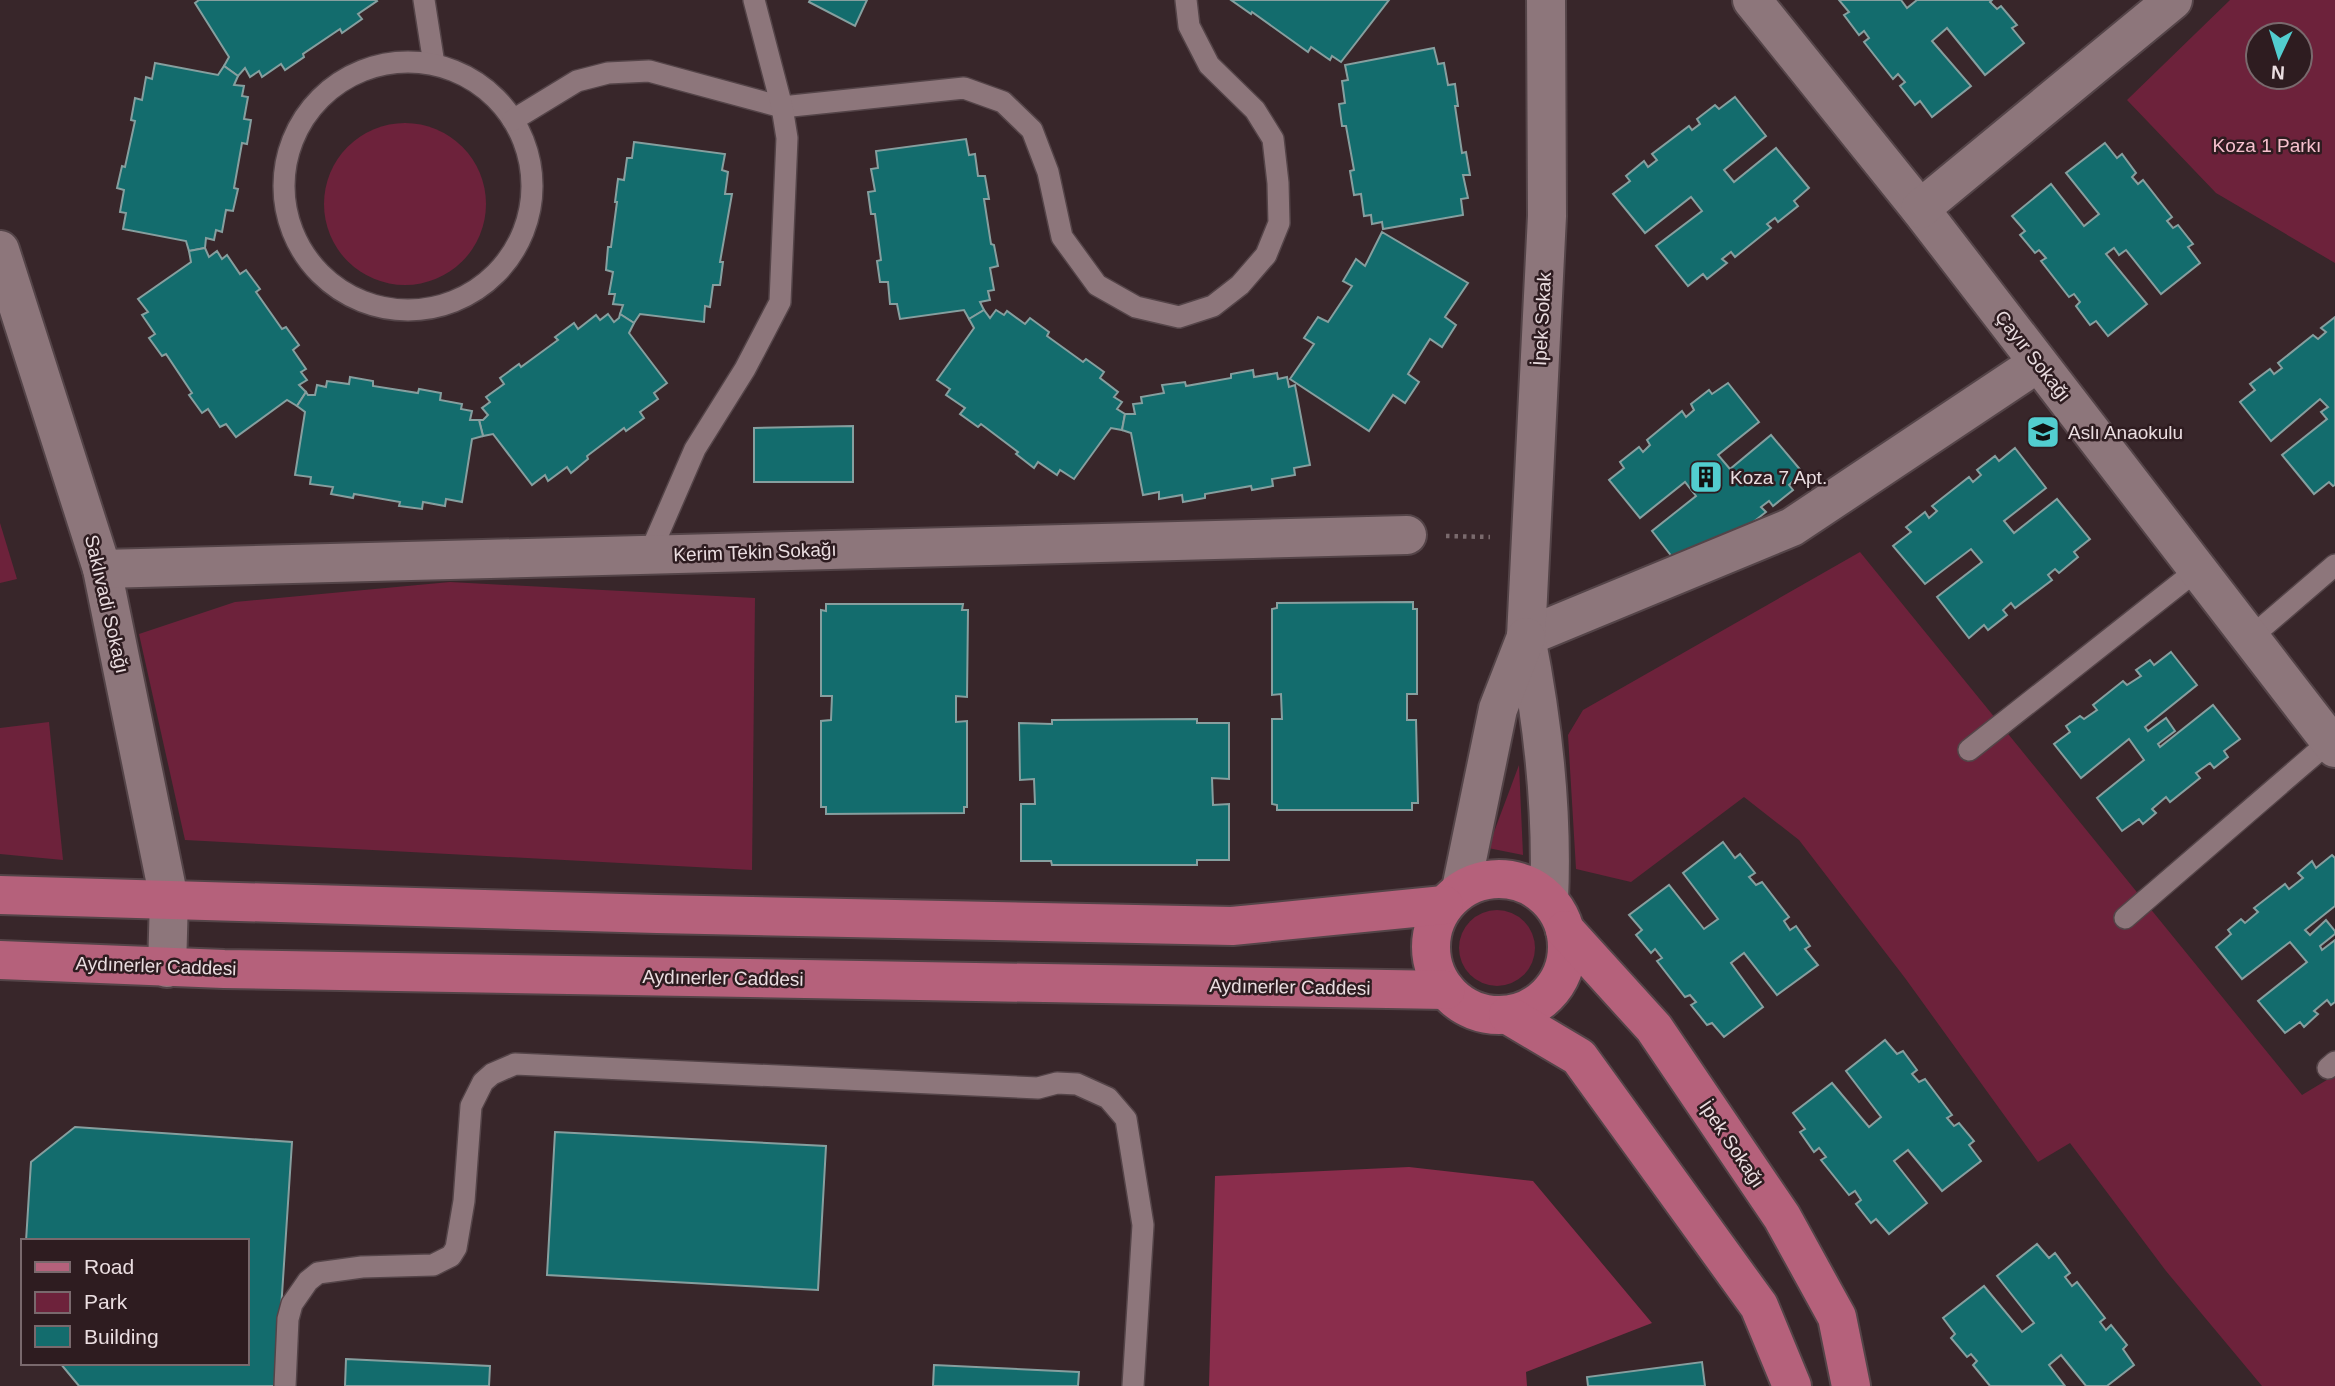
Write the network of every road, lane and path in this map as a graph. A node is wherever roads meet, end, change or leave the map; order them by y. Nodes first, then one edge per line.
1 (424, 0) edge
2 (754, 0) edge
3 (1186, 0) edge
4 (1546, 0) edge
5 (1752, 0) edge
6 (2173, 0) edge
7 (434, 64) junction
8 (782, 107) junction
9 (513, 120) junction
10 (1920, 209) junction
11 (0, 250) edge
12 (2038, 363) junction
13 (1407, 535) joint
14 (1531, 538) junction
15 (649, 555) junction
16 (2335, 565) edge
17 (102, 569) junction
18 (2197, 570) junction
19 (1526, 637) junction
20 (2250, 638) junction
21 (2332, 744) edge
22 (1969, 750) dead end
23 (0, 895) edge
24 (1452, 897) junction
25 (169, 899) junction
26 (1557, 915) junction
27 (2125, 918) dead end
28 (0, 960) edge
29 (167, 968) junction
30 (1446, 990) junction
31 (1508, 1015) junction
32 (285, 1386) edge
33 (1133, 1386) edge
34 (1792, 1386) edge
35 (1851, 1386) edge

1 - 7 lane
2 - 8 lane
3 - 8 lane
4 - 14 street, İpek Sokak
5 - 10 street, Çayır Sokağı
6 - 10 street
7 - 9 lane
7 - 9 lane
8 - 9 lane
8 - 15 lane
10 - 12 street, Çayır Sokağı
11 - 17 street, Saklıvadi Sokağı
12 - 18 street, Çayır Sokağı
12 - 19 street
13 - 14 path
13 - 15 street, Kerim Tekin Sokağı
14 - 19 street, İpek Sokak
15 - 17 street, Kerim Tekin Sokağı
16 - 20 lane
17 - 25 street, Saklıvadi Sokağı
18 - 20 street, Çayır Sokağı
18 - 22 lane
19 - 24 street
19 - 26 street
20 - 21 street, Çayır Sokağı
21 - 27 lane
23 - 25 main road
24 - 25 main road
24 - 26 main road
24 - 30 main road
25 - 29 street, Saklıvadi Sokağı
26 - 31 main road
26 - 35 main road, İpek Sokağı
28 - 29 main road, Aydınerler Caddesi
29 - 30 main road, Aydınerler Caddesi
30 - 31 main road
31 - 34 main road
32 - 33 lane

